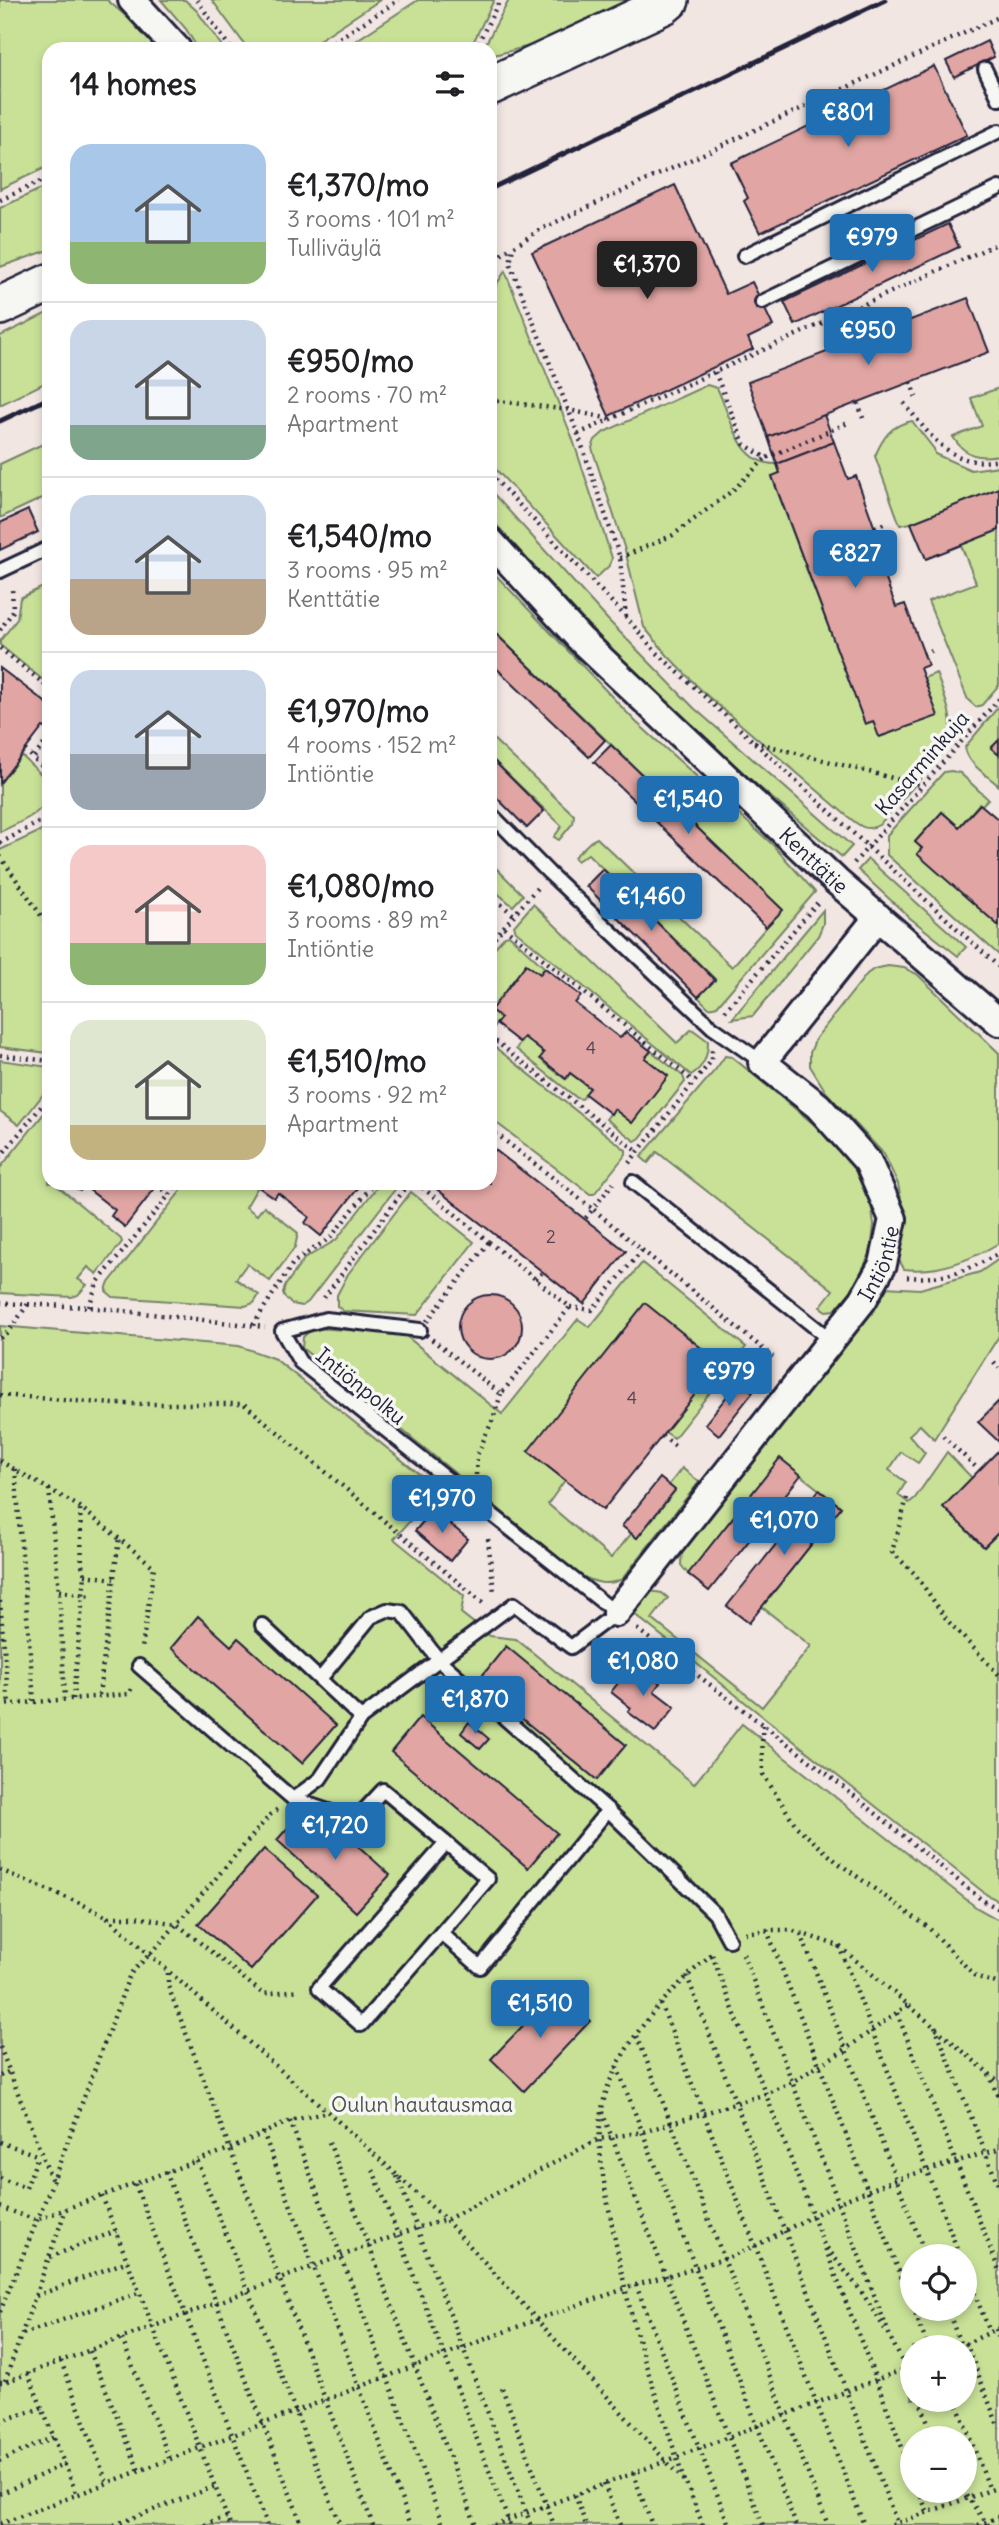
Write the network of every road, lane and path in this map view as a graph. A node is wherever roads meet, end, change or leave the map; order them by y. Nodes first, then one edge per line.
1 (132, 0) edge
2 (197, 0) edge
3 (400, 0) edge
4 (500, 0) edge
5 (700, 0) edge
6 (667, 3) edge
7 (999, 17) edge
8 (171, 42) edge
9 (226, 42) edge
10 (333, 42) edge
11 (479, 42) edge
12 (985, 69) dead end
13 (497, 83) edge
14 (999, 99) edge
15 (999, 131) edge
16 (42, 181) edge
17 (999, 188) edge
18 (0, 200) edge
19 (999, 243) edge
20 (513, 247) junction
21 (744, 256) dead end
22 (497, 258) edge
23 (42, 286) edge
24 (762, 302) dead end
25 (0, 306) edge
26 (715, 372) junction
27 (911, 382) dead end
28 (916, 398) dead end
29 (497, 402) edge
30 (858, 403) dead end
31 (904, 403) dead end
32 (569, 410) junction
33 (863, 418) dead end
34 (611, 419) junction
35 (848, 424) dead end
36 (578, 434) junction
37 (766, 458) junction
38 (999, 460) edge
39 (497, 481) edge
40 (886, 523) dead end
41 (875, 527) dead end
42 (497, 549) edge
43 (42, 551) edge
44 (620, 558) junction
45 (3, 570) edge
46 (626, 617) junction
47 (0, 630) edge
48 (0, 648) edge
49 (934, 649) dead end
50 (923, 654) dead end
51 (42, 682) edge
52 (999, 699) edge
53 (752, 741) junction
54 (42, 747) edge
55 (25, 750) dead end
56 (34, 757) junction
57 (42, 766) edge
58 (923, 786) junction
59 (497, 820) edge
60 (42, 821) edge
61 (0, 843) edge
62 (867, 848) junction
63 (0, 856) edge
64 (549, 873) junction
65 (836, 881) junction
66 (497, 901) edge
67 (514, 915) junction
68 (878, 917) junction
69 (42, 918) edge
70 (504, 927) junction
71 (497, 935) edge
72 (999, 967) edge
73 (999, 1023) edge
74 (712, 1027) junction
75 (497, 1042) edge
76 (0, 1055) edge
77 (42, 1060) edge
78 (762, 1062) junction
79 (694, 1082) junction
80 (42, 1106) edge
81 (497, 1134) edge
82 (637, 1151) junction
83 (0, 1157) edge
84 (621, 1173) dead end
85 (614, 1182) dead end
86 (633, 1182) dead end
87 (164, 1190) edge
88 (172, 1190) edge
89 (369, 1190) edge
90 (404, 1190) edge
91 (426, 1190) edge
92 (354, 1193) dead end
93 (169, 1194) junction
94 (362, 1199) junction
95 (593, 1209) junction
96 (584, 1220) dead end
97 (489, 1242) junction
98 (642, 1250) junction
99 (999, 1253) edge
100 (883, 1264) junction
101 (542, 1271) dead end
102 (536, 1280) junction
103 (322, 1301) dead end
104 (0, 1303) edge
105 (29, 1303) junction
106 (89, 1307) junction
107 (570, 1307) junction
108 (253, 1325) junction
109 (420, 1330) junction
110 (282, 1331) junction
111 (0, 1338) edge
112 (831, 1340) junction
113 (773, 1357) dead end
114 (994, 1362) dead end
115 (999, 1368) edge
116 (501, 1394) junction
117 (0, 1395) edge
118 (662, 1436) dead end
119 (943, 1436) dead end
120 (677, 1447) dead end
121 (0, 1461) edge
122 (15, 1469) junction
123 (979, 1470) dead end
124 (49, 1489) junction
125 (907, 1498) dead end
126 (80, 1507) junction
127 (485, 1510) junction
128 (119, 1538) junction
129 (85, 1575) junction
130 (114, 1579) junction
131 (59, 1591) junction
132 (83, 1595) junction
133 (92, 1596) dead end
134 (0, 1601) edge
135 (616, 1613) junction
136 (496, 1616) junction
137 (262, 1625) dead end
138 (438, 1659) junction
139 (139, 1666) junction
140 (999, 1675) edge
141 (320, 1679) junction
142 (99, 1695) junction
143 (65, 1699) junction
144 (73, 1699) junction
145 (34, 1701) junction
146 (0, 1705) edge
147 (9, 1705) junction
148 (361, 1718) junction
149 (762, 1724) junction
150 (293, 1799) junction
151 (608, 1810) junction
152 (446, 1843) junction
153 (0, 1870) edge
154 (999, 1909) edge
155 (107, 1917) junction
156 (177, 1924) junction
157 (768, 1930) junction
158 (441, 1933) junction
159 (801, 1933) junction
160 (733, 1938) junction
161 (839, 1946) junction
162 (147, 1955) junction
163 (712, 1955) junction
164 (168, 1973) junction
165 (687, 1976) junction
166 (999, 1984) edge
167 (319, 1988) junction
168 (661, 2004) junction
169 (909, 2004) junction
170 (897, 2012) junction
171 (935, 2025) junction
172 (872, 2031) junction
173 (637, 2035) junction
174 (0, 2047) edge
175 (846, 2049) junction
176 (820, 2066) junction
177 (617, 2067) junction
178 (10, 2071) junction
179 (989, 2073) junction
180 (0, 2076) edge
181 (792, 2082) junction
182 (999, 2082) edge
183 (766, 2094) junction
184 (999, 2099) edge
185 (736, 2104) junction
186 (602, 2111) junction
187 (328, 2112) junction
188 (704, 2113) junction
189 (290, 2122) junction
190 (671, 2123) junction
191 (263, 2132) junction
192 (642, 2132) junction
193 (612, 2138) junction
194 (599, 2139) junction
195 (0, 2142) edge
196 (330, 2142) dead end
197 (229, 2149) junction
198 (999, 2149) edge
199 (986, 2153) junction
200 (41, 2157) junction
201 (197, 2161) junction
202 (956, 2162) junction
203 (373, 2170) dead end
204 (927, 2171) junction
205 (166, 2172) junction
206 (396, 2174) junction
207 (0, 2178) edge
208 (897, 2179) junction
209 (53, 2181) junction
210 (135, 2184) junction
211 (999, 2187) edge
212 (867, 2190) junction
213 (102, 2196) junction
214 (839, 2202) junction
215 (0, 2207) edge
216 (66, 2209) junction
217 (813, 2217) junction
218 (36, 2220) junction
219 (446, 2220) junction
220 (416, 2228) junction
221 (116, 2231) junction
222 (785, 2231) junction
223 (398, 2235) junction
224 (921, 2244) edge
225 (955, 2244) edge
226 (824, 2245) junction
227 (755, 2246) junction
228 (369, 2247) junction
229 (49, 2257) junction
230 (341, 2257) junction
231 (724, 2259) junction
232 (128, 2261) junction
233 (695, 2267) junction
234 (314, 2268) junction
235 (999, 2270) edge
236 (666, 2276) junction
237 (900, 2276) edge
238 (279, 2281) junction
239 (636, 2285) junction
240 (626, 2288) junction
241 (141, 2292) junction
242 (248, 2292) junction
243 (36, 2296) junction
244 (977, 2300) edge
245 (218, 2304) junction
246 (0, 2312) edge
247 (185, 2316) junction
248 (538, 2319) junction
249 (154, 2327) junction
250 (998, 2329) edge
251 (990, 2332) junction
252 (22, 2334) junction
253 (977, 2338) edge
254 (999, 2338) edge
255 (122, 2339) junction
256 (891, 2339) junction
257 (462, 2348) junction
258 (90, 2351) junction
259 (900, 2353) edge
260 (444, 2355) junction
261 (61, 2361) junction
262 (415, 2366) junction
263 (900, 2371) edge
264 (28, 2373) junction
265 (387, 2377) junction
266 (977, 2379) edge
267 (876, 2380) junction
268 (3, 2382) edge
269 (359, 2388) junction
270 (502, 2388) dead end
271 (846, 2391) junction
272 (325, 2401) junction
273 (816, 2403) junction
274 (42, 2408) junction
275 (295, 2412) junction
276 (960, 2412) edge
277 (785, 2415) junction
278 (0, 2421) edge
279 (264, 2424) junction
280 (757, 2426) junction
281 (999, 2428) edge
282 (232, 2436) junction
283 (54, 2437) junction
284 (729, 2437) junction
285 (900, 2442) edge
286 (201, 2448) junction
287 (699, 2448) junction
288 (677, 2457) junction
289 (0, 2460) edge
290 (170, 2460) junction
291 (666, 2461) junction
292 (65, 2465) junction
293 (139, 2471) junction
294 (633, 2473) junction
295 (684, 2481) junction
296 (107, 2483) junction
297 (604, 2484) junction
298 (216, 2486) junction
299 (999, 2487) edge
300 (990, 2490) junction
301 (0, 2494) edge
302 (977, 2494) edge
303 (77, 2495) junction
304 (575, 2495) junction
305 (924, 2503) edge
306 (950, 2503) edge
307 (972, 2503) edge
308 (547, 2505) junction
309 (927, 2511) junction
310 (526, 2513) junction
311 (227, 2517) junction
312 (999, 2517) edge
313 (509, 2523) edge
314 (987, 2523) edge
315 (0, 2524) edge
316 (894, 2524) edge
317 (114, 2525) edge
318 (205, 2525) edge
319 (230, 2525) edge
320 (267, 2525) edge
321 (302, 2525) edge
322 (340, 2525) edge
323 (373, 2525) edge
324 (411, 2525) edge
325 (443, 2525) edge
326 (476, 2525) edge
327 (494, 2525) edge
328 (531, 2525) edge
329 (554, 2525) edge
330 (586, 2525) edge
331 (620, 2525) edge
332 (652, 2525) edge
333 (702, 2525) edge
334 (729, 2525) edge
335 (763, 2525) edge
336 (796, 2525) edge
337 (828, 2525) edge
338 (864, 2525) edge
339 (978, 2525) edge

1 - 8 street
2 - 9 path
3 - 10 path
4 - 11 path
5 - 6 main road
6 - 13 main road
7 - 20 path
12 - 14 lane
15 - 21 lane
16 - 18 path
17 - 24 lane
19 - 26 path
20 - 22 path
20 - 32 path
23 - 25 main road
26 - 34 path
26 - 37 path
27 - 28 path
29 - 32 path
30 - 33 path
31 - 38 path
32 - 34 path
32 - 36 path
34 - 36 path
35 - 37 path
36 - 44 path
37 - 44 path
39 - 46 path
40 - 41 path
42 - 65 street, Kenttätie
43 - 45 lane
44 - 46 path
45 - 47 path
46 - 53 path
48 - 51 path
49 - 50 path
52 - 58 path, Kasarminkuja
53 - 58 path
53 - 62 path
54 - 56 path
55 - 56 path
56 - 57 path
58 - 62 path, Kasarminkuja
59 - 64 lane
60 - 61 path
62 - 65 path, Kasarminkuja
62 - 72 path
63 - 69 path
64 - 67 path
64 - 74 lane
65 - 68 street, Kenttätie
65 - 74 path, Kasarminkuja
66 - 67 path
67 - 70 path
68 - 73 street, Kenttätie
68 - 78 street
70 - 71 path
70 - 79 path
74 - 78 lane
74 - 79 path
75 - 82 path
76 - 77 path
78 - 100 street, Intiöntie
79 - 82 path
80 - 83 path
81 - 95 path
82 - 84 path
85 - 95 path
86 - 112 lane
87 - 93 path
88 - 93 path
89 - 94 path
90 - 103 path
91 - 97 path
92 - 94 path
93 - 106 path
94 - 108 path
95 - 96 path
95 - 98 path
97 - 102 path
97 - 109 path
98 - 107 path
98 - 113 path
99 - 100 path
100 - 112 street, Intiöntie
101 - 102 path
102 - 107 path
104 - 105 path
105 - 106 path
105 - 111 path
106 - 108 path
107 - 116 path
108 - 110 path
109 - 110 lane
109 - 116 path
110 - 127 lane, Intiönpolku
112 - 135 street, Intiöntie
114 - 115 path
116 - 127 path
117 - 136 path
118 - 120 path
119 - 123 path
121 - 122 path
122 - 124 path
122 - 145 path
124 - 126 path
124 - 131 path
125 - 140 path
126 - 128 path
126 - 129 path
127 - 135 lane, Intiönpolku
127 - 136 path
128 - 130 path
128 - 139 path
129 - 130 path
129 - 132 path
130 - 142 path
131 - 132 path
131 - 143 path
132 - 133 path
132 - 144 path
134 - 147 path
135 - 136 lane
135 - 149 path
136 - 138 lane
137 - 141 lane
138 - 141 lane
138 - 148 lane
138 - 151 lane
139 - 142 path
139 - 150 lane
141 - 148 lane
142 - 144 path
143 - 144 path
143 - 145 path
145 - 147 path
146 - 147 path
148 - 150 lane
149 - 154 path
149 - 166 path
150 - 152 lane
150 - 156 path
151 - 158 lane
151 - 160 lane
152 - 158 lane
152 - 167 lane
153 - 155 path
155 - 156 path
155 - 162 path
156 - 162 path
156 - 167 path
157 - 159 path
157 - 160 path
157 - 176 path
158 - 167 lane
159 - 161 path
159 - 175 path
160 - 163 path
160 - 181 path
161 - 169 path
161 - 172 path
162 - 164 path
162 - 209 path
163 - 165 path
163 - 183 path
164 - 187 path
164 - 197 path
165 - 168 path
165 - 185 path
168 - 173 path
168 - 188 path
169 - 170 path
169 - 171 path
170 - 172 path
170 - 202 path
171 - 179 path
171 - 199 path
172 - 175 path
172 - 204 path
173 - 177 path
173 - 190 path
174 - 178 path
175 - 176 path
175 - 208 path
176 - 181 path
176 - 212 path
177 - 186 path
177 - 192 path
178 - 180 path
178 - 200 path
179 - 182 path
179 - 184 path
181 - 183 path
181 - 214 path
183 - 185 path
183 - 217 path
185 - 188 path
185 - 222 path
186 - 193 path
186 - 194 path
187 - 189 path
187 - 206 path
188 - 190 path
188 - 227 path
189 - 191 path
189 - 230 path
190 - 192 path
190 - 231 path
191 - 197 path
191 - 234 path
192 - 193 path
192 - 233 path
193 - 194 path
193 - 236 path
194 - 219 path
194 - 240 path
195 - 200 path
196 - 228 path
197 - 201 path
197 - 238 path
198 - 199 path
199 - 202 path
199 - 211 path
200 - 207 path
200 - 209 path
201 - 205 path
201 - 242 path
202 - 204 path
202 - 235 path
203 - 223 path
204 - 208 path
204 - 225 path
205 - 210 path
205 - 245 path
206 - 219 path
206 - 220 path
208 - 212 path
208 - 224 path
209 - 218 path
210 - 213 path
210 - 247 path
212 - 214 path
212 - 237 path
213 - 216 path
213 - 221 path
214 - 217 path
214 - 256 path
215 - 218 path
216 - 218 path
216 - 229 path
217 - 222 path
217 - 226 path
218 - 246 path
219 - 220 path
219 - 248 path
220 - 223 path
220 - 257 path
221 - 229 path
221 - 232 path
222 - 227 path
222 - 271 path
223 - 228 path
223 - 260 path
226 - 256 path
226 - 267 path
227 - 231 path
227 - 273 path
228 - 230 path
228 - 262 path
229 - 243 path
230 - 234 path
230 - 265 path
231 - 233 path
231 - 277 path
232 - 241 path
232 - 243 path
233 - 236 path
233 - 280 path
234 - 238 path
234 - 269 path
236 - 239 path
236 - 284 path
238 - 242 path
238 - 272 path
239 - 240 path
239 - 287 path
240 - 248 path
240 - 288 path
241 - 249 path
241 - 252 path
242 - 245 path
242 - 275 path
243 - 252 path
244 - 251 path
245 - 247 path
245 - 279 path
247 - 249 path
247 - 282 path
248 - 257 path
248 - 291 path
249 - 255 path
249 - 286 path
250 - 251 path
250 - 254 path
251 - 253 path
252 - 268 path
255 - 258 path
255 - 290 path
256 - 259 path
257 - 260 path
257 - 310 path
258 - 261 path
258 - 293 path
260 - 262 path
260 - 313 path
261 - 264 path
261 - 296 path
262 - 265 path
262 - 326 path
263 - 267 path
264 - 268 path
264 - 274 path
265 - 269 path
265 - 325 path
266 - 281 path
267 - 271 path
267 - 285 path
269 - 272 path
269 - 324 path
270 - 308 path
271 - 273 path
271 - 316 path
272 - 275 path
272 - 323 path
273 - 277 path
273 - 338 path
274 - 278 path
274 - 283 path
275 - 279 path
275 - 322 path
276 - 300 path
277 - 280 path
277 - 337 path
279 - 282 path
279 - 321 path
280 - 284 path
280 - 336 path
282 - 286 path
282 - 320 path
283 - 289 path
283 - 292 path
284 - 287 path
284 - 335 path
286 - 290 path
286 - 298 path
287 - 288 path
287 - 334 path
288 - 291 path
288 - 295 path
290 - 293 path
291 - 294 path
291 - 295 path
292 - 301 path
292 - 303 path
293 - 296 path
294 - 297 path
294 - 332 path
295 - 333 path
296 - 303 path
297 - 304 path
297 - 331 path
298 - 311 path
298 - 317 path
299 - 300 path
300 - 302 path
303 - 315 path
304 - 308 path
304 - 330 path
305 - 309 path
306 - 309 path
307 - 314 path
308 - 310 path
308 - 329 path
309 - 316 path
310 - 313 path
310 - 328 path
311 - 318 path
311 - 319 path
312 - 314 path
313 - 327 path
314 - 339 path

